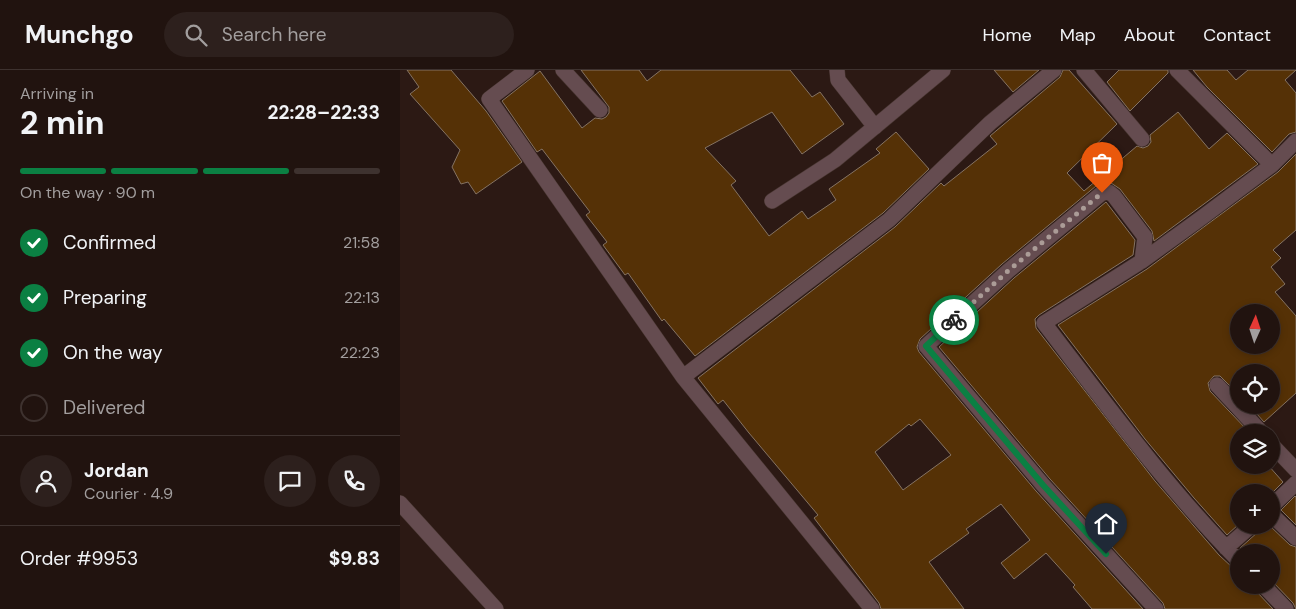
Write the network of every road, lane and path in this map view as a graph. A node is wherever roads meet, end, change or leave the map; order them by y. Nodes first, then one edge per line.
1 (527, 70) edge
2 (563, 70) edge
3 (837, 70) edge
4 (943, 70) edge
5 (1054, 70) edge
6 (1084, 70) edge
7 (1178, 70) edge
8 (600, 110) dead end
9 (875, 127) junction
10 (1142, 138) dead end
11 (1293, 150) edge
12 (1272, 165) junction
13 (772, 201) dead end
14 (1142, 261) junction
15 (683, 377) junction
16 (1217, 385) dead end
17 (1254, 424) edge
18 (1280, 453) edge
19 (1296, 470) edge
20 (1296, 483) edge
21 (1280, 498) edge
22 (400, 503) edge
23 (1280, 523) edge
24 (1242, 534) edge
25 (1296, 538) edge
26 (1226, 548) junction
27 (1230, 552) edge
28 (1272, 594) edge
29 (496, 609) edge
30 (872, 609) edge
31 (1156, 609) edge
32 (1286, 609) edge

1 - 15 street
2 - 8 street
3 - 9 street
4 - 9 street
5 - 15 street
6 - 10 street
7 - 12 street
9 - 13 street
11 - 12 street
12 - 14 street
14 - 26 street
14 - 31 street
15 - 30 street
16 - 17 street
18 - 19 street
20 - 21 street
22 - 29 street
23 - 25 street
24 - 26 street
26 - 27 street
28 - 32 street

